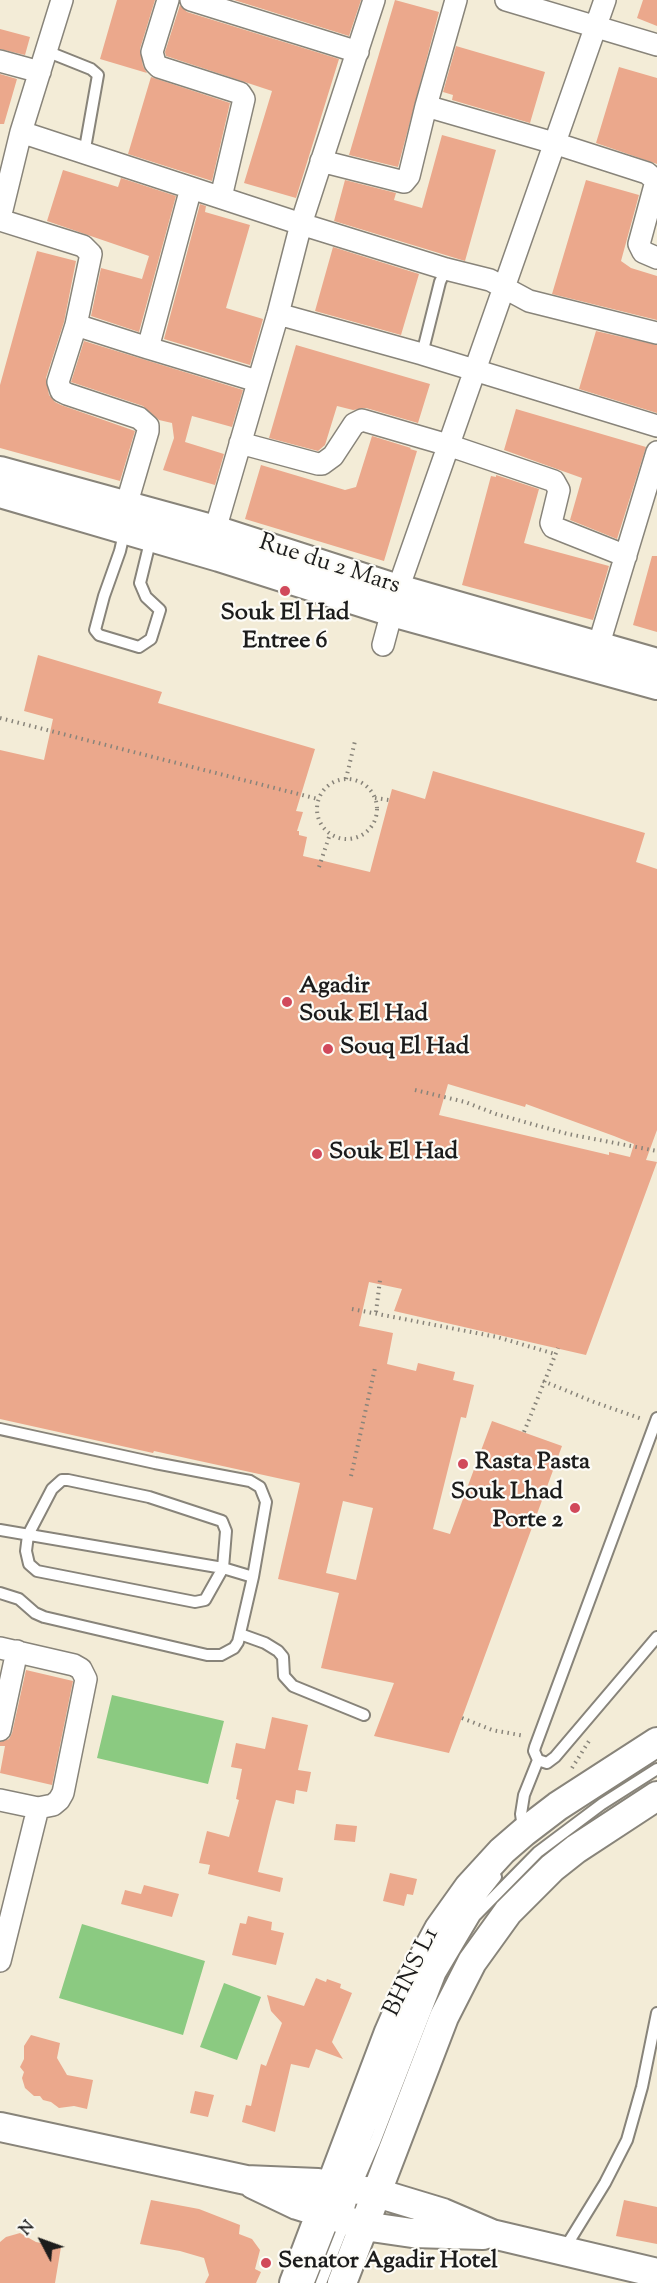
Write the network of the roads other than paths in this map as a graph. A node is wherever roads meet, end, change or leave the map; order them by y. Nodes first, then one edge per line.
1 (62, 0) edge
2 (168, 0) edge
3 (191, 0) edge
4 (374, 0) edge
5 (456, 0) edge
6 (506, 0) edge
7 (604, 0) edge
8 (594, 26) junction
9 (657, 45) edge
10 (46, 51) junction
11 (358, 52) junction
12 (0, 61) edge
13 (40, 72) junction
14 (426, 105) junction
15 (21, 132) junction
16 (554, 142) junction
17 (84, 154) junction
18 (321, 161) junction
19 (191, 188) junction
20 (221, 197) junction
21 (0, 219) edge
22 (301, 224) junction
23 (657, 258) edge
24 (446, 269) junction
25 (505, 287) junction
26 (278, 314) junction
27 (76, 326) junction
28 (657, 333) edge
29 (148, 348) junction
30 (422, 354) junction
31 (474, 369) junction
32 (257, 381) junction
33 (657, 426) edge
34 (240, 443) junction
35 (448, 445) junction
36 (657, 452) edge
37 (0, 471) edge
38 (0, 493) edge
39 (652, 493) edge
40 (134, 524) junction
41 (215, 530) junction
42 (626, 556) junction
43 (395, 600) junction
44 (383, 645) dead end
45 (598, 647) junction
46 (657, 663) edge
47 (657, 685) edge
48 (657, 1418) edge
49 (0, 1429) edge
50 (0, 1530) edge
51 (28, 1535) junction
52 (223, 1568) junction
53 (253, 1577) junction
54 (0, 1593) edge
55 (240, 1634) junction
56 (657, 1637) edge
57 (8, 1649) edge
58 (364, 1715) dead end
59 (0, 1730) edge
60 (657, 1742) edge
61 (657, 1757) edge
62 (538, 1760) junction
63 (657, 1769) edge
64 (657, 1796) edge
65 (0, 1800) edge
66 (38, 1808) junction
67 (526, 1839) junction
68 (506, 1867) dead end
69 (1, 1949) edge
70 (657, 2013) edge
71 (0, 2127) edge
72 (400, 2135) junction
73 (246, 2180) junction
74 (352, 2188) junction
75 (418, 2204) junction
76 (341, 2220) junction
77 (492, 2234) junction
78 (563, 2251) junction
79 (657, 2273) edge
80 (294, 2283) edge
81 (309, 2283) edge
82 (321, 2283) edge
83 (342, 2283) edge

1 - 10 street
2 - 20 street
3 - 11 street
4 - 11 street
5 - 14 street
6 - 8 street
7 - 8 street
8 - 9 street
8 - 16 street
10 - 13 street
10 - 17 lane
11 - 18 street
12 - 13 street
13 - 15 street
14 - 16 street
14 - 18 street
15 - 17 street
15 - 21 street
16 - 23 street
16 - 25 street
17 - 19 street
18 - 22 street
19 - 20 street
19 - 29 street
20 - 22 street
21 - 27 street
22 - 24 street
22 - 26 street
24 - 25 street
24 - 30 lane
25 - 28 street
25 - 31 street
26 - 30 street
26 - 32 street
27 - 29 street
27 - 40 street
29 - 32 street
30 - 31 street
31 - 33 street
31 - 35 street
32 - 34 street
34 - 35 street
34 - 41 street
35 - 42 street
35 - 43 street
36 - 39 street
37 - 40 street, Rue du 2 Mars
38 - 40 street, Rue du 2 Mars
39 - 42 street
40 - 40 lane
40 - 41 street, Rue du 2 Mars
40 - 43 street, Rue du 2 Mars
41 - 43 street, Rue du 2 Mars
42 - 45 street
43 - 44 street
43 - 45 street, Rue du 2 Mars
43 - 47 street, Rue du 2 Mars
45 - 46 street, Rue du 2 Mars
48 - 62 lane
49 - 53 lane
50 - 51 lane
51 - 52 lane
51 - 52 lane
51 - 52 lane
52 - 53 lane
53 - 55 lane
54 - 55 lane
55 - 58 lane
56 - 62 lane
57 - 59 street
57 - 66 street
60 - 67 street
61 - 67 lane
62 - 67 lane
63 - 74 lane, BHNS L1
64 - 72 street
65 - 66 street
66 - 69 street
67 - 74 street
68 - 74 lane, BHNS L1
70 - 78 lane
71 - 73 street
72 - 74 street
72 - 75 street
73 - 74 street
73 - 76 street
74 - 75 street
74 - 76 street
74 - 76 street
75 - 77 street
76 - 77 street
76 - 80 street
76 - 81 lane
76 - 82 lane
76 - 83 street
77 - 78 street
78 - 79 street

